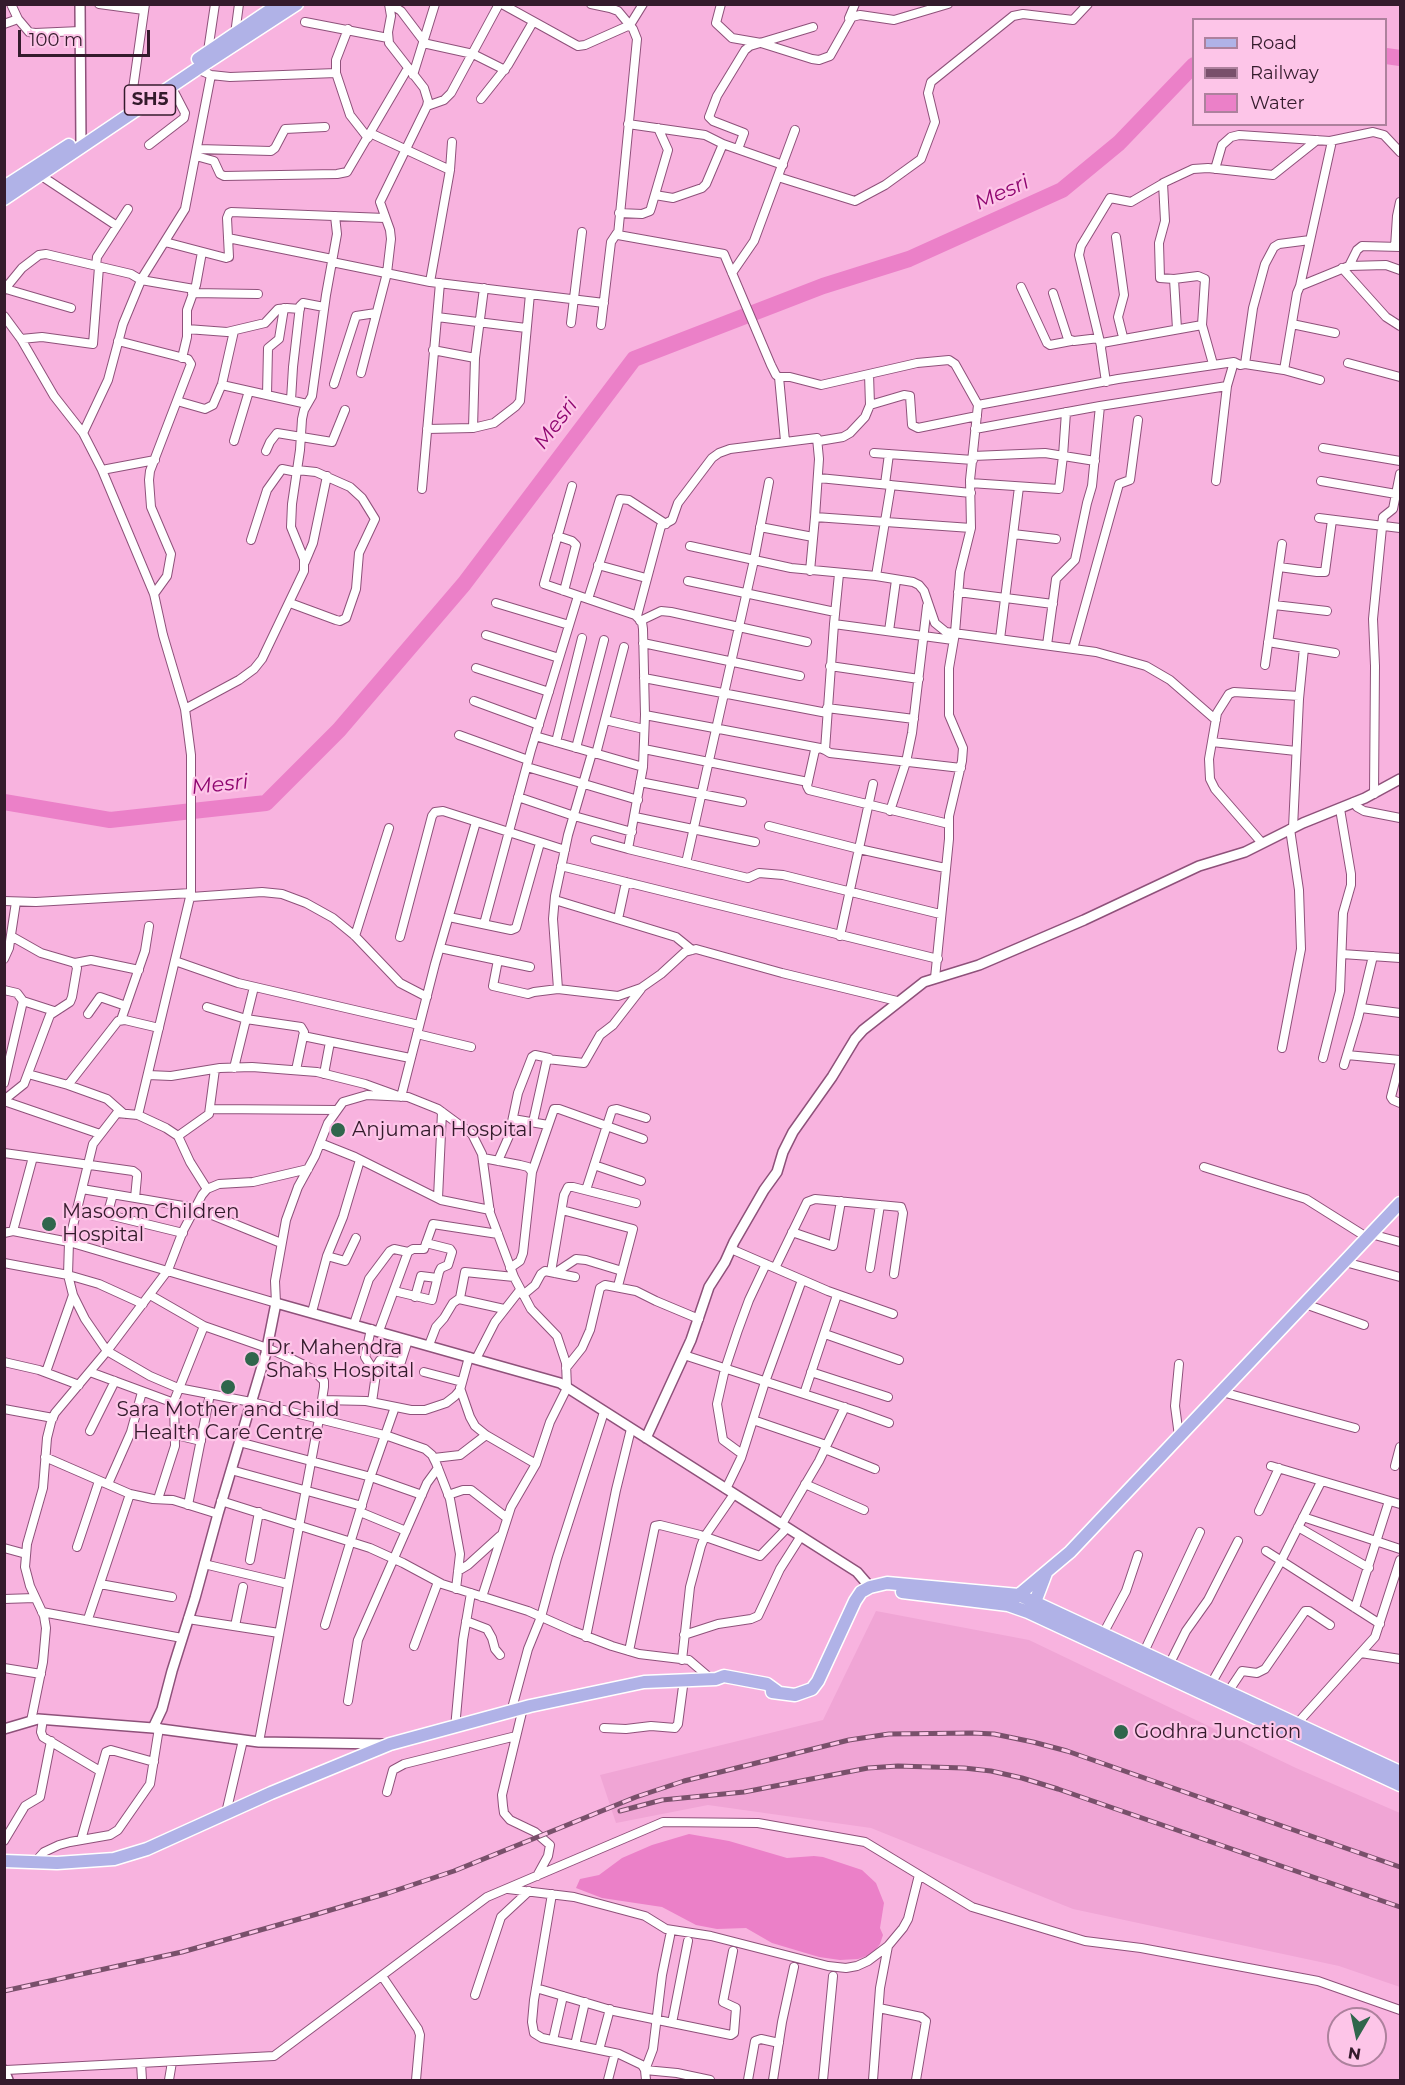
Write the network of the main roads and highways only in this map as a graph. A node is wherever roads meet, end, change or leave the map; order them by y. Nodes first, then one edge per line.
1 (279, 4) edge
2 (297, 4) edge
3 (81, 141) junction
4 (4, 187) edge
5 (4, 199) edge
6 (1401, 1203) edge
7 (1046, 1572) junction
8 (874, 1587) junction
9 (1019, 1595) junction
10 (1008, 1605) junction
11 (1032, 1607) junction
12 (1293, 1729) junction
13 (1401, 1772) edge
14 (1401, 1785) edge
15 (4, 1861) edge

1 - 3 main road, SH5
2 - 3 main road, SH5
3 - 4 main road, SH5
3 - 5 main road, SH5
6 - 7 main road
7 - 9 main road
7 - 11 main road
8 - 9 main road
8 - 10 main road
8 - 15 main road
9 - 10 main road
9 - 11 main road
10 - 11 main road
11 - 12 main road
11 - 12 main road
12 - 13 main road
12 - 14 main road

